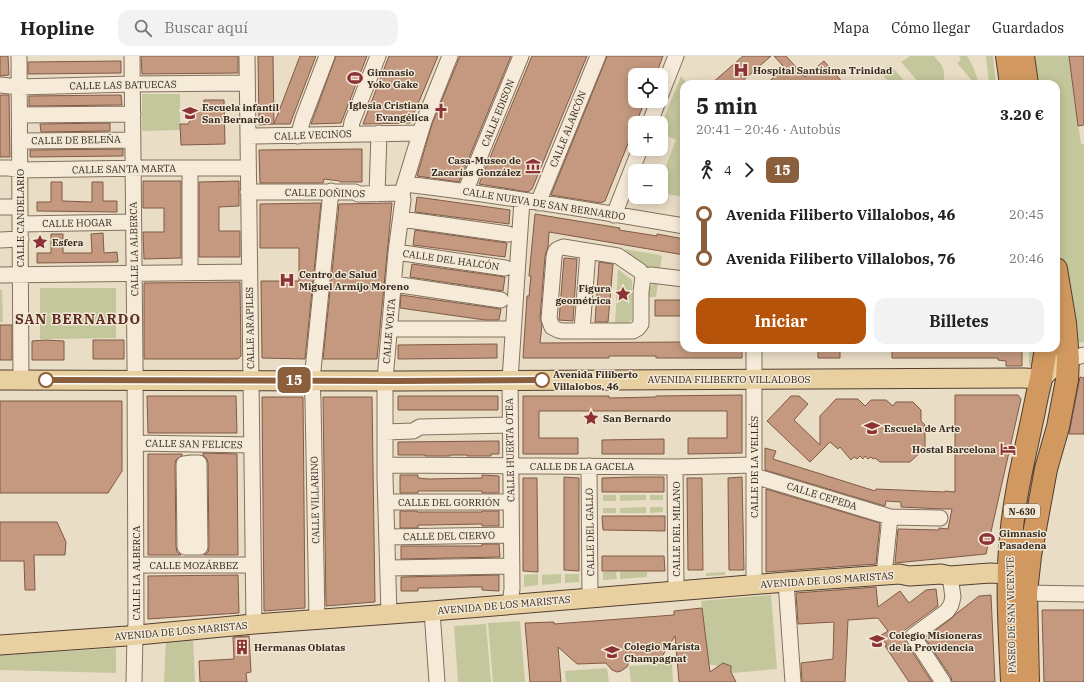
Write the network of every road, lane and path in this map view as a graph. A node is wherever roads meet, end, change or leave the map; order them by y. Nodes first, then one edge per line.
1 (19, 56) edge
2 (132, 56) edge
3 (246, 56) edge
4 (327, 56) edge
5 (378, 56) edge
6 (450, 56) edge
7 (521, 56) edge
8 (598, 56) edge
9 (676, 56) edge
10 (1007, 56) edge
11 (1023, 56) edge
12 (668, 76) edge
13 (1010, 80) edge
14 (1026, 80) edge
15 (247, 83) junction
16 (132, 84) junction
17 (0, 85) edge
18 (19, 87) junction
19 (133, 114) junction
20 (20, 115) junction
21 (420, 132) junction
22 (379, 133) junction
23 (350, 134) junction
24 (248, 136) junction
25 (298, 136) junction
26 (133, 140) junction
27 (20, 141) junction
28 (637, 156) edge
29 (0, 168) edge
30 (133, 168) junction
31 (190, 168) junction
32 (248, 168) junction
33 (20, 170) junction
34 (404, 188) junction
35 (248, 192) junction
36 (331, 192) junction
37 (465, 192) junction
38 (377, 194) junction
39 (522, 200) junction
40 (538, 203) junction
41 (0, 207) edge
42 (20, 207) junction
43 (614, 215) junction
44 (401, 219) junction
45 (133, 222) junction
46 (680, 225) edge
47 (21, 232) junction
48 (508, 234) dead end
49 (0, 240) edge
50 (588, 251) junction
51 (396, 252) junction
52 (505, 268) dead end
53 (249, 272) junction
54 (190, 273) junction
55 (134, 274) junction
56 (0, 275) edge
57 (21, 276) junction
58 (643, 276) junction
59 (680, 278) edge
60 (394, 284) junction
61 (1060, 293) edge
62 (502, 300) dead end
63 (389, 329) junction
64 (513, 329) junction
65 (582, 331) junction
66 (754, 352) edge
67 (1045, 352) edge
68 (1076, 357) edge
69 (754, 379) junction
70 (1041, 379) junction
71 (0, 380) edge
72 (21, 380) junction
73 (135, 380) junction
74 (250, 380) junction
75 (312, 380) junction
76 (385, 380) junction
77 (510, 380) junction
78 (510, 425) junction
79 (385, 432) junction
80 (135, 443) junction
81 (252, 444) junction
82 (192, 463) joint
83 (385, 465) junction
84 (510, 466) junction
85 (589, 466) junction
86 (675, 467) junction
87 (754, 470) junction
88 (1046, 470) junction
89 (386, 502) junction
90 (511, 502) junction
91 (890, 517) junction
92 (940, 518) dead end
93 (511, 535) junction
94 (387, 537) junction
95 (136, 565) junction
96 (253, 565) junction
97 (512, 566) junction
98 (388, 568) junction
99 (1019, 574) junction
100 (884, 575) junction
101 (950, 576) junction
102 (786, 582) junction
103 (754, 585) junction
104 (676, 592) junction
105 (1084, 594) edge
106 (590, 599) junction
107 (510, 604) junction
108 (432, 611) junction
109 (389, 614) junction
110 (317, 620) junction
111 (254, 624) junction
112 (135, 635) junction
113 (0, 645) edge
114 (134, 682) edge
115 (437, 682) edge
116 (794, 682) edge
117 (943, 682) edge
118 (1012, 682) edge
119 (1028, 682) edge

1 - 18 street, CALLE CANDELARIO
2 - 16 street, CALLE LA ALBERCA
3 - 15 street, CALLE ARAPILES
4 - 25 street
5 - 23 street
6 - 21 street, CALLE VOLTA
7 - 37 street, CALLE EDISON
8 - 40 street, CALLE ALARCÓN
9 - 12 street
10 - 13 highway
11 - 14 highway
15 - 16 street, CALLE LAS BATUECAS
15 - 24 street, CALLE ARAPILES
16 - 18 street, CALLE LAS BATUECAS
16 - 19 street, CALLE LA ALBERCA
17 - 18 street, CALLE LAS BATUECAS
18 - 20 street, CALLE CANDELARIO
19 - 20 street
19 - 26 street, CALLE LA ALBERCA
20 - 27 street, CALLE CANDELARIO
21 - 22 street, CALLE VECINOS
21 - 34 street, CALLE VOLTA
22 - 23 street, CALLE VECINOS
22 - 38 street
23 - 25 street, CALLE VECINOS
24 - 25 street, CALLE VECINOS
24 - 32 street, CALLE ARAPILES
26 - 27 street, CALLE DE BELEÑA
26 - 30 street, CALLE LA ALBERCA
27 - 33 street, CALLE CANDELARIO
28 - 43 street
29 - 33 street, CALLE SANTA MARTA
30 - 31 street, CALLE SANTA MARTA
30 - 33 street, CALLE SANTA MARTA
30 - 45 street, CALLE LA ALBERCA
31 - 32 street, CALLE SANTA MARTA
31 - 54 street
32 - 35 street, CALLE ARAPILES
33 - 42 street, CALLE CANDELARIO
34 - 37 street, CALLE NUEVA DE SAN BERNARDO
34 - 38 street, CALLE DOÑINOS
34 - 44 street, CALLE VOLTA
35 - 36 street, CALLE DOÑINOS
35 - 53 street, CALLE ARAPILES
36 - 38 street, CALLE DOÑINOS
36 - 75 street, CALLE VILLARINO
37 - 39 street, CALLE NUEVA DE SAN BERNARDO
39 - 40 street, CALLE NUEVA DE SAN BERNARDO
39 - 64 street, CALLE HUERTA OTEA
40 - 43 street, CALLE NUEVA DE SAN BERNARDO
41 - 42 street
42 - 47 street, CALLE CANDELARIO
43 - 46 street, CALLE NUEVA DE SAN BERNARDO
44 - 48 street
44 - 51 street, CALLE VOLTA
45 - 47 street, CALLE HOGAR
45 - 55 street, CALLE LA ALBERCA
47 - 49 street, CALLE HOGAR
47 - 57 street, CALLE CANDELARIO
50 - 58 street
50 - 65 street
50 - 65 street
51 - 52 street, CALLE DEL HALCÓN
51 - 60 street, CALLE VOLTA
53 - 54 street
53 - 74 street, CALLE ARAPILES
54 - 55 street
55 - 57 street
55 - 73 street, CALLE LA ALBERCA
56 - 57 street
57 - 72 street, CALLE CANDELARIO
58 - 59 street
58 - 65 street
60 - 62 street
60 - 63 street, CALLE VOLTA
61 - 68 highway, PASEO DE SAN VICENTE
63 - 64 street
63 - 76 street, CALLE VOLTA
64 - 77 street, CALLE HUERTA OTEA
66 - 69 street, CALLE DE LA VELLÉS
67 - 70 highway, PASEO DE SAN VICENTE
68 - 70 main road
68 - 88 highway, PASEO DE SAN VICENTE
69 - 70 main road, AVENIDA FILIBERTO VILLALOBOS
69 - 77 main road, AVENIDA FILIBERTO VILLALOBOS
69 - 87 street, CALLE DE LA VELLÉS
70 - 88 highway, PASEO DE SAN VICENTE
70 - 99 highway, PASEO DE SAN VICENTE
71 - 72 main road, AVENIDA FILIBERTO VILLALOBOS
72 - 73 main road, AVENIDA FILIBERTO VILLALOBOS
73 - 74 main road, AVENIDA FILIBERTO VILLALOBOS
73 - 80 street, CALLE LA ALBERCA
74 - 75 main road, AVENIDA FILIBERTO VILLALOBOS
74 - 81 street, CALLE ARAPILES
75 - 76 main road, AVENIDA FILIBERTO VILLALOBOS
75 - 110 street, CALLE VILLARINO
76 - 77 main road, AVENIDA FILIBERTO VILLALOBOS
76 - 79 street, CALLE VOLTA
77 - 78 street, CALLE HUERTA OTEA
78 - 79 street
78 - 84 street, CALLE HUERTA OTEA
79 - 83 street, CALLE VOLTA
80 - 81 street, CALLE SAN FELICES
80 - 95 street, CALLE LA ALBERCA
81 - 96 street, CALLE ARAPILES
82 - 82 street
83 - 84 street, CALLE DE LA GACELA
83 - 89 street, CALLE VOLTA
84 - 85 street, CALLE DE LA GACELA
84 - 90 street, CALLE HUERTA OTEA
85 - 86 street, CALLE DE LA GACELA
85 - 106 street, CALLE DEL GALLO
86 - 87 street, CALLE DE LA GACELA
86 - 104 street, CALLE DEL MILANO
87 - 91 street, CALLE CEPEDA
87 - 103 street, CALLE DE LA VELLÉS
88 - 99 highway, PASEO DE SAN VICENTE
89 - 90 street, CALLE DEL GORRIÓN
89 - 94 street, CALLE VOLTA
90 - 93 street, CALLE HUERTA OTEA
91 - 92 street, CALLE CEPEDA
91 - 100 street
93 - 94 street, CALLE DEL CIERVO
93 - 97 street, CALLE HUERTA OTEA
94 - 98 street, CALLE VOLTA
95 - 96 street, CALLE MOZÁRBEZ
95 - 112 street, CALLE LA ALBERCA
96 - 111 street, CALLE ARAPILES
97 - 98 street
97 - 107 street, CALLE HUERTA OTEA
98 - 109 street, CALLE VOLTA
99 - 101 main road, AVENIDA DE LOS MARISTAS
99 - 105 street
99 - 118 highway, PASEO DE SAN VICENTE
99 - 119 highway, PASEO DE SAN VICENTE
100 - 101 main road, AVENIDA DE LOS MARISTAS
100 - 102 main road, AVENIDA DE LOS MARISTAS
101 - 117 street
102 - 103 main road, AVENIDA DE LOS MARISTAS
102 - 116 street
103 - 104 main road, AVENIDA DE LOS MARISTAS
104 - 106 main road, AVENIDA DE LOS MARISTAS
106 - 107 main road, AVENIDA DE LOS MARISTAS
107 - 108 main road, AVENIDA DE LOS MARISTAS
108 - 109 main road, AVENIDA DE LOS MARISTAS
108 - 115 street
109 - 110 main road, AVENIDA DE LOS MARISTAS
110 - 111 main road, AVENIDA DE LOS MARISTAS
111 - 112 main road, AVENIDA DE LOS MARISTAS
112 - 113 main road, AVENIDA DE LOS MARISTAS
112 - 114 street, CALLE LA ALBERCA

